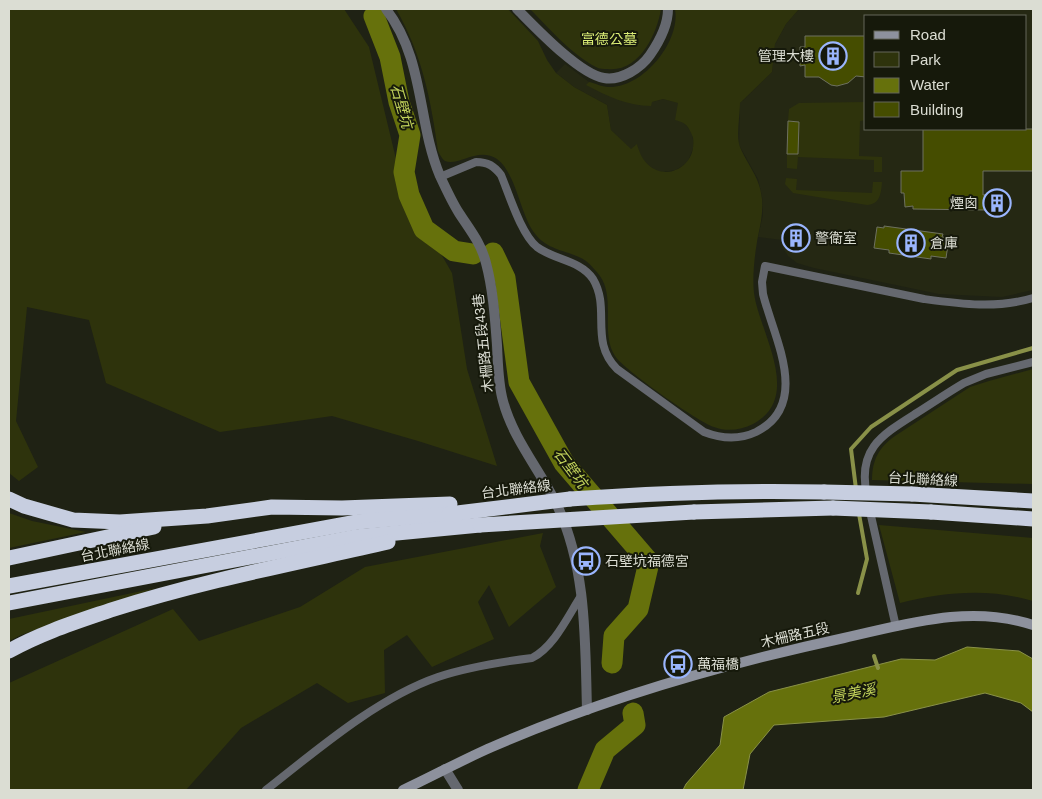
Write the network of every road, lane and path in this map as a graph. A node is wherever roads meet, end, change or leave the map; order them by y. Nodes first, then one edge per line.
1 (386, 9) edge
2 (517, 9) edge
3 (668, 9) edge
4 (440, 177) junction
5 (1033, 298) edge
6 (1033, 362) edge
7 (9, 499) edge
8 (1033, 501) edge
9 (449, 515) junction
10 (207, 516) junction
11 (1033, 519) edge
12 (9, 558) edge
13 (9, 586) edge
14 (581, 596) junction
15 (9, 603) edge
16 (1033, 625) edge
17 (896, 626) junction
18 (9, 651) edge
19 (587, 710) junction
20 (445, 770) junction
21 (266, 790) edge
22 (403, 790) edge
23 (458, 790) edge

1 - 4 street, 木柵路五段43巷
2 - 3 street
4 - 5 lane
4 - 14 street, 木柵路五段43巷
6 - 17 lane
7 - 10 highway
8 - 9 highway, 台北聯絡線, bridge
9 - 10 highway
9 - 11 highway, 台北聯絡線, bridge
9 - 13 highway, 台北聯絡線
9 - 15 highway, 台北聯絡線
9 - 18 highway
10 - 12 highway
14 - 19 street, 木柵路五段43巷
14 - 21 lane
16 - 17 main road, 木柵路五段
17 - 19 main road, 木柵路五段
19 - 20 main road, 木柵路五段
20 - 22 main road, 木柵路五段
20 - 23 street

